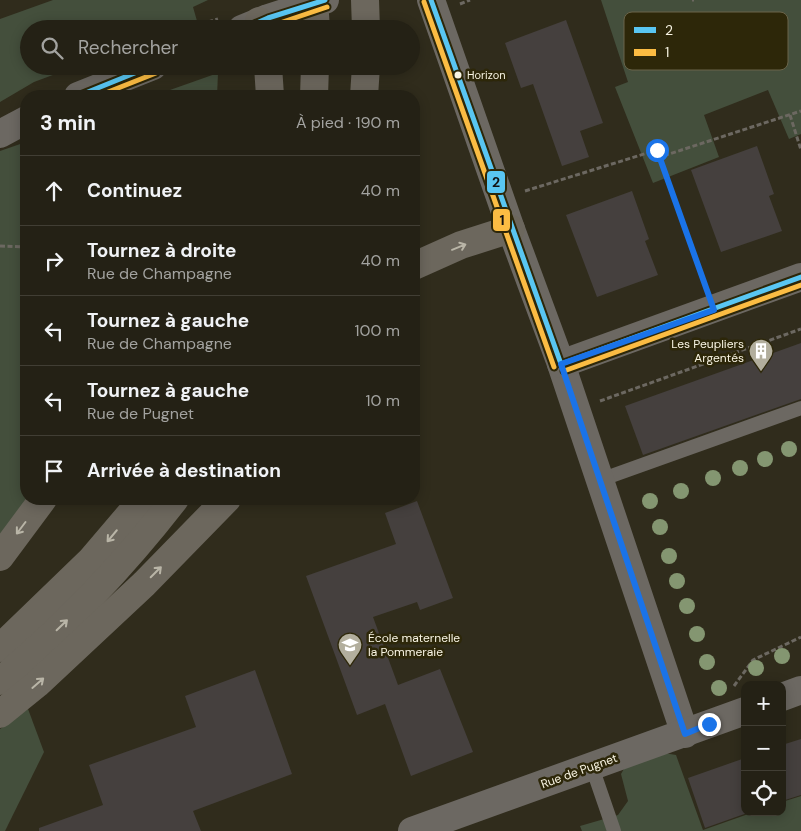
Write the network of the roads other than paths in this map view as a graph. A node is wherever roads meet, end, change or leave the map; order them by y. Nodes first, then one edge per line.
1 (314, 0) edge
2 (325, 0) edge
3 (365, 0) edge
4 (431, 0) edge
5 (268, 20) edge
6 (315, 20) edge
7 (366, 20) edge
8 (130, 75) edge
9 (269, 75) edge
10 (315, 75) edge
11 (365, 75) edge
12 (93, 90) edge
13 (270, 90) edge
14 (314, 90) edge
15 (364, 90) edge
16 (20, 123) edge
17 (0, 134) edge
18 (511, 230) junction
19 (420, 263) edge
20 (801, 277) edge
21 (561, 364) junction
22 (801, 408) edge
23 (600, 480) junction
24 (39, 505) edge
25 (138, 505) edge
26 (170, 505) edge
27 (221, 505) edge
28 (0, 557) edge
29 (0, 648) edge
30 (0, 681) edge
31 (801, 690) edge
32 (786, 696) edge
33 (741, 712) edge
34 (0, 714) edge
35 (685, 734) junction
36 (592, 767) junction
37 (412, 831) edge
38 (614, 831) edge

1 - 6 main road
2 - 5 street
3 - 7 main road
4 - 18 street
8 - 12 street
9 - 13 main road
10 - 14 main road
11 - 15 main road
16 - 17 street
19 -> 18 main road
18 - 21 street
20 - 21 street
21 - 23 street
22 - 23 lane
23 - 35 street
24 -> 28 main road
25 -> 29 main road
30 -> 26 main road
34 -> 27 main road
31 - 32 street
33 - 35 street, Rue de Pugnet
35 - 36 street, Rue de Pugnet
36 - 37 street, Rue de Pugnet
36 - 38 lane

